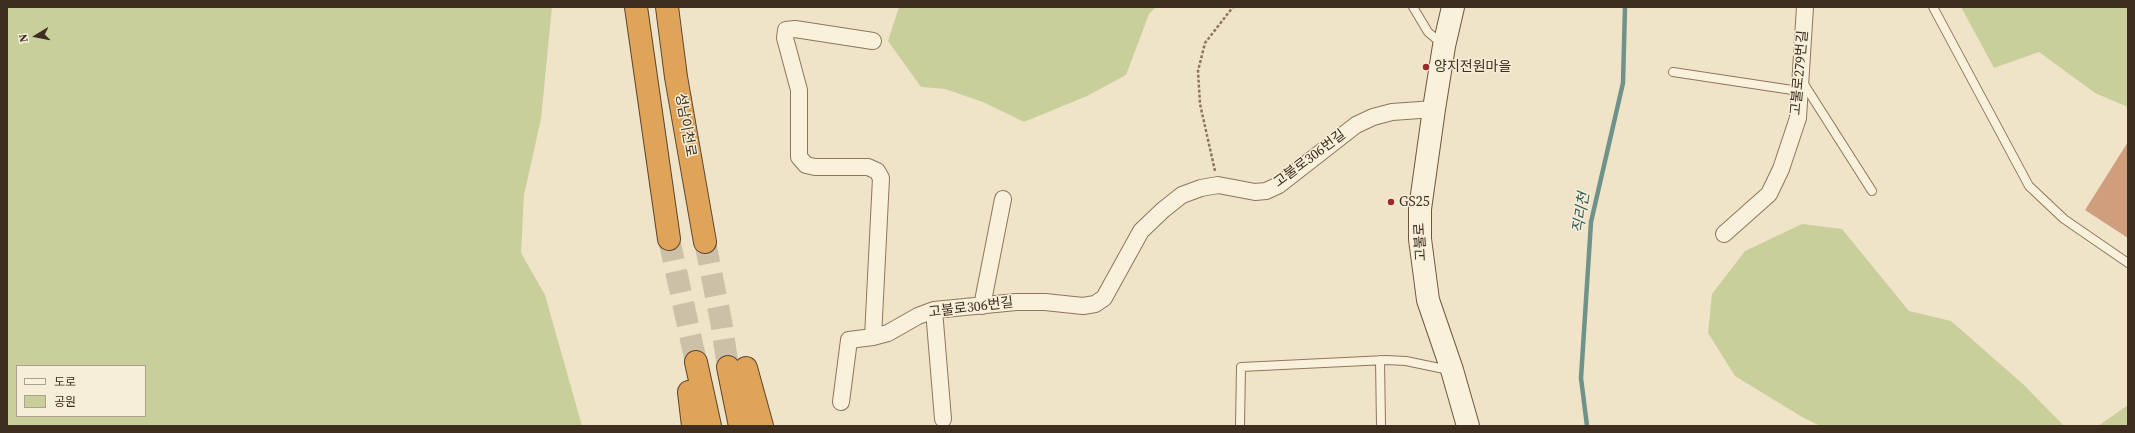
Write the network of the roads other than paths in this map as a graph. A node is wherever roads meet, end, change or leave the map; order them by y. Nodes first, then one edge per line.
1 (636, 7) edge
2 (667, 7) edge
3 (1413, 7) edge
4 (1453, 7) edge
5 (1805, 7) edge
6 (1933, 7) edge
7 (873, 41) dead end
8 (1444, 46) junction
9 (1673, 72) dead end
10 (1800, 85) junction
11 (1434, 108) junction
12 (1872, 191) dead end
13 (1004, 199) dead end
14 (1724, 234) dead end
15 (669, 239) tunnel mouth
16 (705, 242) tunnel mouth
17 (2128, 264) edge
18 (982, 306) junction
19 (934, 310) junction
20 (873, 337) junction
21 (1380, 360) junction
22 (1452, 370) junction
23 (841, 402) dead end
24 (943, 419) dead end
25 (694, 426) edge
26 (710, 426) edge
27 (740, 426) edge
28 (762, 426) edge
29 (1240, 426) edge
30 (1381, 426) edge
31 (1468, 426) edge

1 - 15 highway
2 - 16 highway, 성남이천로
3 - 8 lane
4 - 8 street, 고불로
5 - 10 street, 고불로279번길
6 - 17 lane
7 - 20 street
8 - 11 street, 고불로
9 - 10 lane
10 - 12 lane
10 - 14 street, 고불로279번길
11 - 18 street, 고불로306번길
11 - 22 street, 고불로
13 - 18 street
18 - 19 street, 고불로306번길
19 - 20 street, 고불로306번길
19 - 24 street
20 - 23 street, 고불로306번길
21 - 22 lane
21 - 29 lane
21 - 30 lane
22 - 31 street, 고불로
25 - 26 highway
27 - 28 highway

